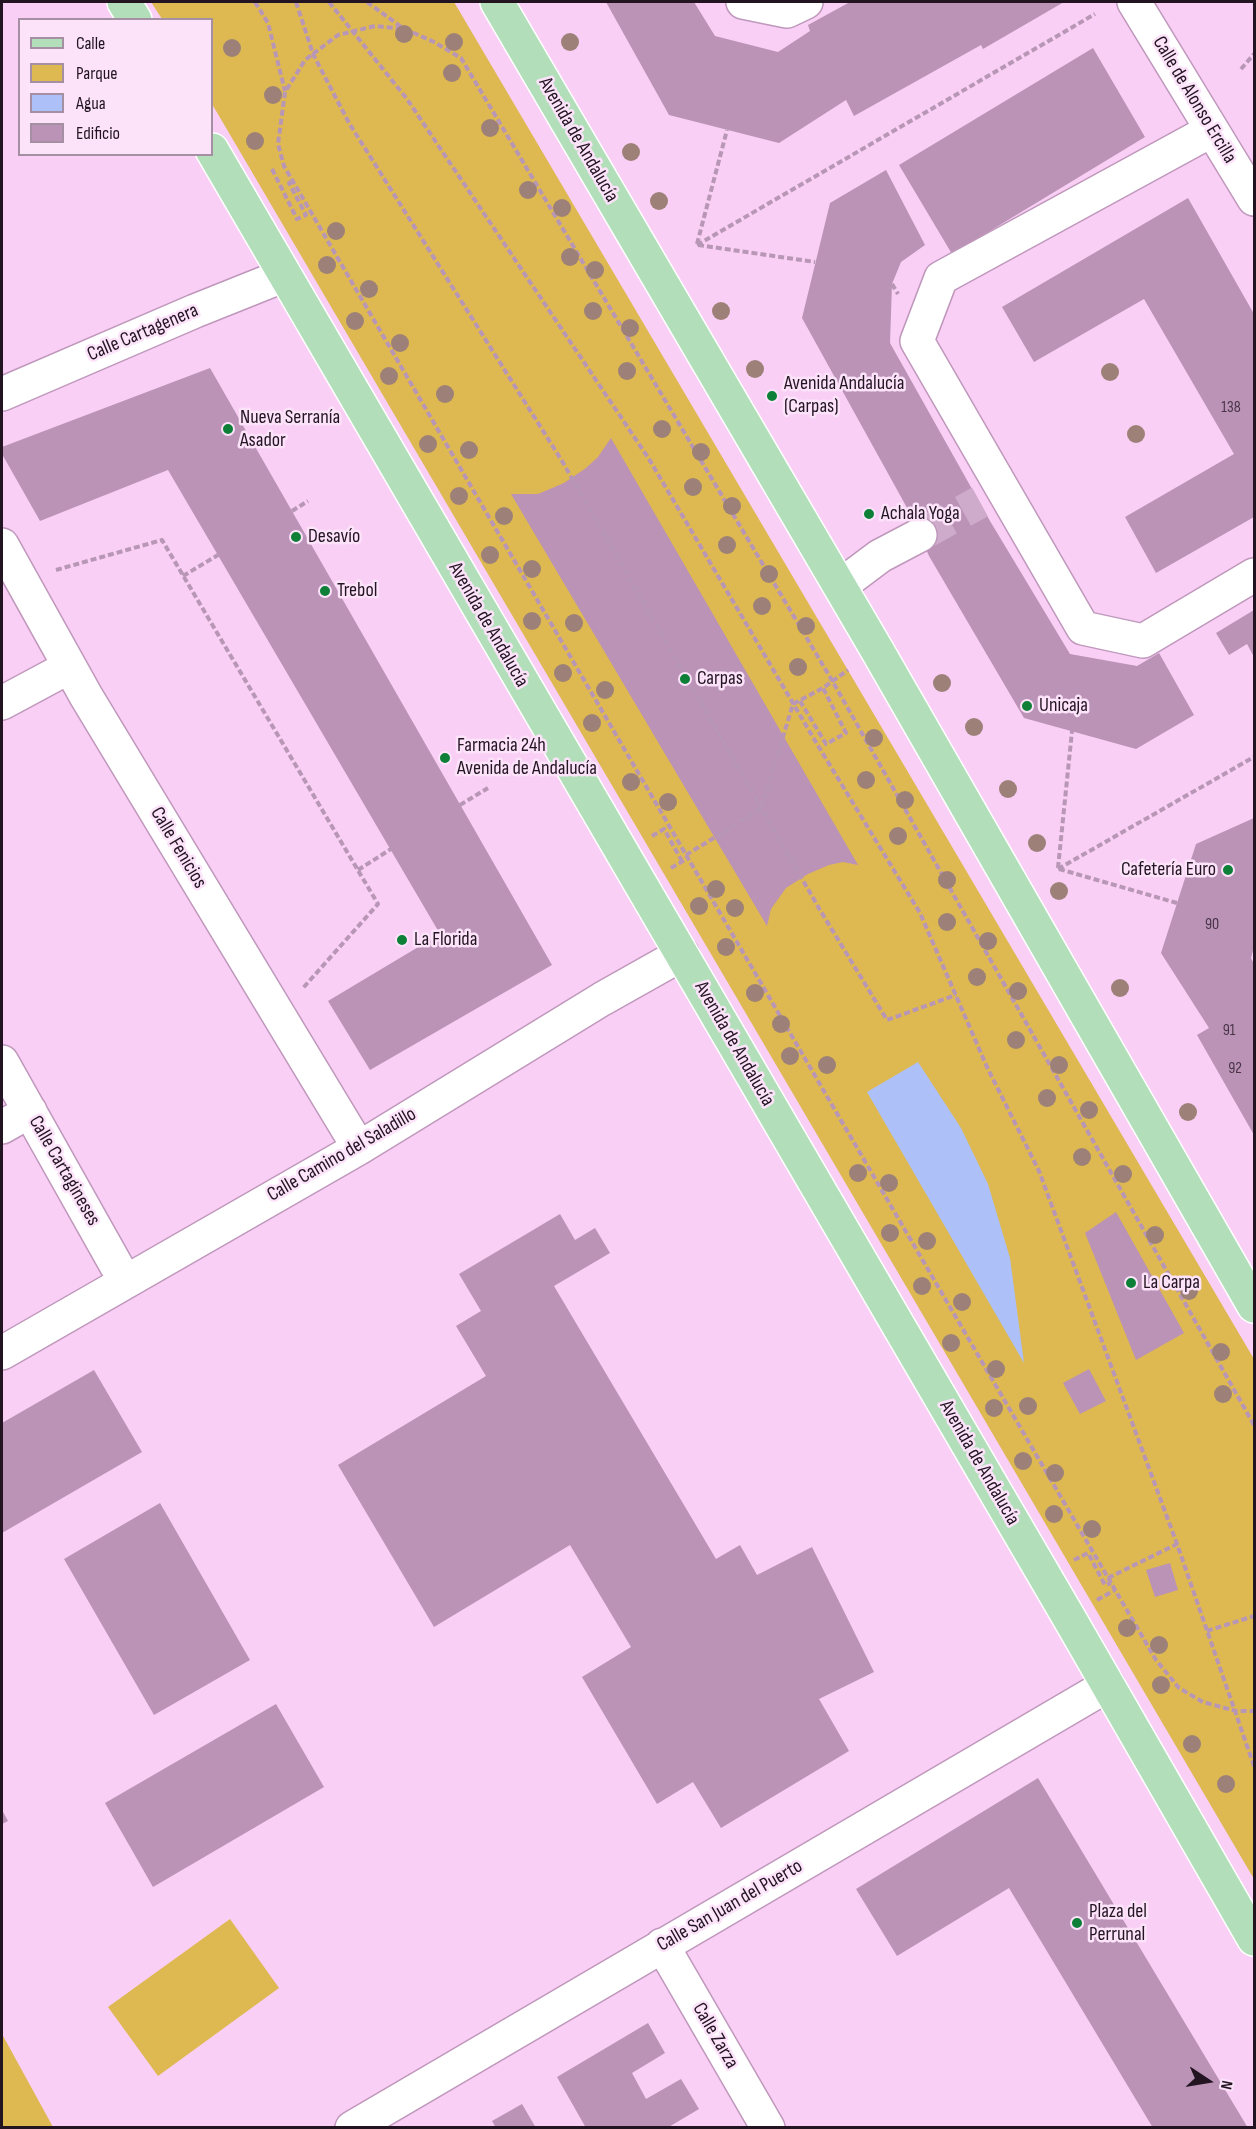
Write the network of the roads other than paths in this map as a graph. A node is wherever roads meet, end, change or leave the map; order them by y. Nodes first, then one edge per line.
1 (124, 2) edge
2 (497, 2) edge
3 (743, 2) edge
4 (806, 2) edge
5 (1134, 2) edge
6 (134, 18) edge
7 (1212, 130) junction
8 (213, 152) edge
9 (1254, 199) edge
10 (285, 275) junction
11 (2, 393) edge
12 (920, 535) tunnel mouth
13 (2, 545) edge
14 (1254, 575) edge
15 (840, 586) junction
16 (69, 667) junction
17 (2, 704) edge
18 (682, 954) junction
19 (2, 1062) edge
20 (30, 1111) junction
21 (2, 1127) edge
22 (359, 1148) junction
23 (125, 1281) junction
24 (1254, 1306) edge
25 (2, 1353) edge
26 (1108, 1685) junction
27 (1254, 1939) edge
28 (662, 1945) junction
29 (352, 2127) edge
30 (768, 2127) edge

1 - 6 main road
2 - 15 main road, Avenida de Andalucía
3 - 4 street
5 - 7 street, Calle de Alonso Ercilla
7 - 9 street, Calle de Alonso Ercilla
7 - 14 street
8 - 10 main road, Avenida de Andalucía
10 - 11 street, Calle Cartagenera
10 - 18 main road, Avenida de Andalucía
12 - 15 street
13 - 16 street, Calle Fenicios
15 - 24 main road, Avenida de Andalucía
16 - 17 street
16 - 22 street, Calle Fenicios
18 - 22 street, Calle Camino del Saladillo
18 - 26 main road, Avenida de Andalucía
19 - 20 street, Calle Cartagineses
20 - 21 street
20 - 23 street, Calle Cartagineses
22 - 23 street, Calle Camino del Saladillo
23 - 25 street, Calle Camino del Saladillo
26 - 27 main road, Avenida de Andalucía
26 - 28 street, Calle San Juan del Puerto
28 - 29 street, Calle San Juan del Puerto
28 - 30 street, Calle Zarza

